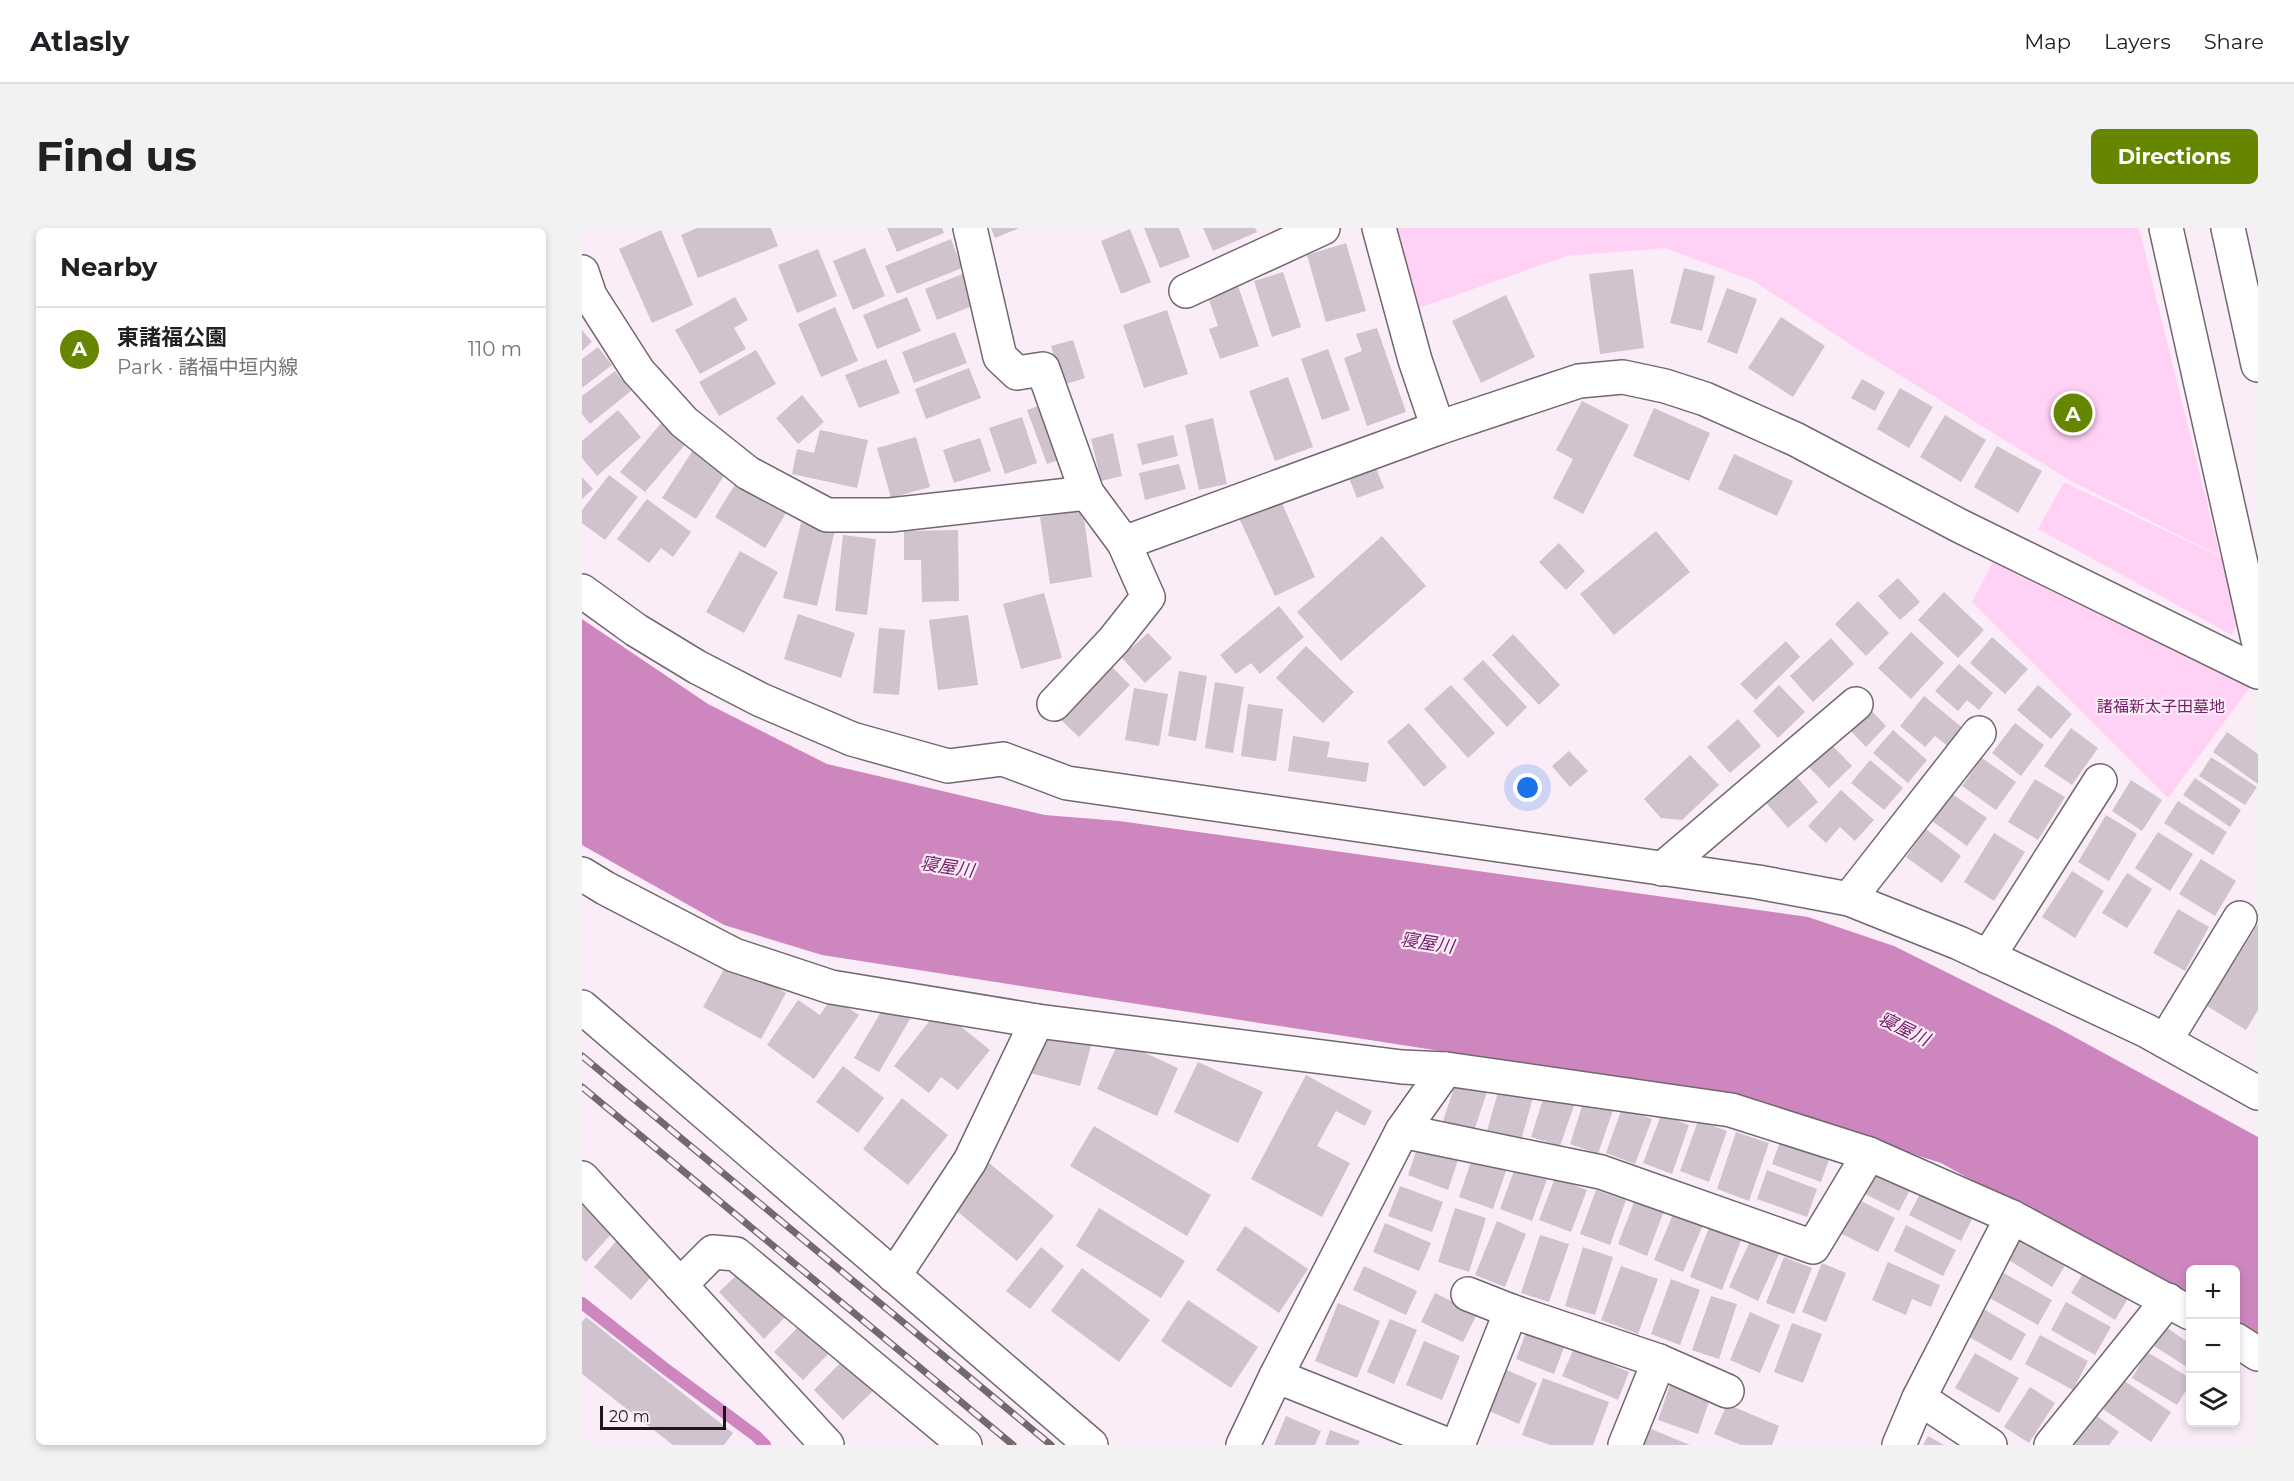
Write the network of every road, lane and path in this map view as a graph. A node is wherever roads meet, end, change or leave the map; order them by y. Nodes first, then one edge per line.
1 (970, 228) edge
2 (1323, 228) edge
3 (1379, 228) edge
4 (2166, 228) edge
5 (2228, 228) edge
6 (582, 272) edge
7 (1186, 291) dead end
8 (2258, 365) edge
9 (1438, 428) junction
10 (1087, 493) junction
11 (1124, 543) junction
12 (582, 591) edge
13 (2258, 640) edge
14 (2258, 672) edge
15 (1054, 704) dead end
16 (1856, 704) dead end
17 (1980, 733) dead end
18 (2100, 781) dead end
19 (1662, 868) junction
20 (582, 874) edge
21 (1849, 898) junction
22 (2240, 918) dead end
23 (1988, 957) junction
24 (582, 1007) edge
25 (1037, 1021) junction
26 (2164, 1041) junction
27 (1446, 1069) junction
28 (2258, 1093) edge
29 (1402, 1131) junction
30 (1869, 1154) junction
31 (582, 1178) edge
32 (2012, 1217) junction
33 (894, 1276) junction
34 (680, 1285) junction
35 (1468, 1294) dead end
36 (2179, 1306) edge
37 (1511, 1311) junction
38 (2240, 1343) edge
39 (2258, 1354) edge
40 (1659, 1361) junction
41 (1275, 1376) junction
42 (1727, 1391) dead end
43 (1919, 1398) junction
44 (827, 1445) edge
45 (965, 1445) edge
46 (1091, 1445) edge
47 (1243, 1445) edge
48 (1448, 1445) edge
49 (1458, 1445) edge
50 (1625, 1445) edge
51 (1899, 1445) edge
52 (1990, 1445) edge
53 (2051, 1445) edge

1 - 10 street
2 - 7 street
3 - 9 street
4 - 13 street
5 - 8 street
6 - 10 street
9 - 11 street
9 - 14 street
10 - 11 street
11 - 15 street
12 - 19 street
16 - 19 street
17 - 21 street
18 - 23 street
19 - 21 street
20 - 25 street
21 - 23 street
22 - 26 street
23 - 26 street
24 - 33 street
25 - 27 street
25 - 33 street
26 - 28 street
27 - 29 street
27 - 30 street
29 - 30 street
29 - 41 street
30 - 32 street
31 - 34 street
32 - 36 street
32 - 43 street
33 - 46 street
34 - 44 street
34 - 45 street
35 - 37 street
36 - 53 street
37 - 40 street
37 - 49 street
38 - 39 street
40 - 42 street
40 - 50 street
41 - 47 street
41 - 48 street
43 - 51 street
43 - 52 street

